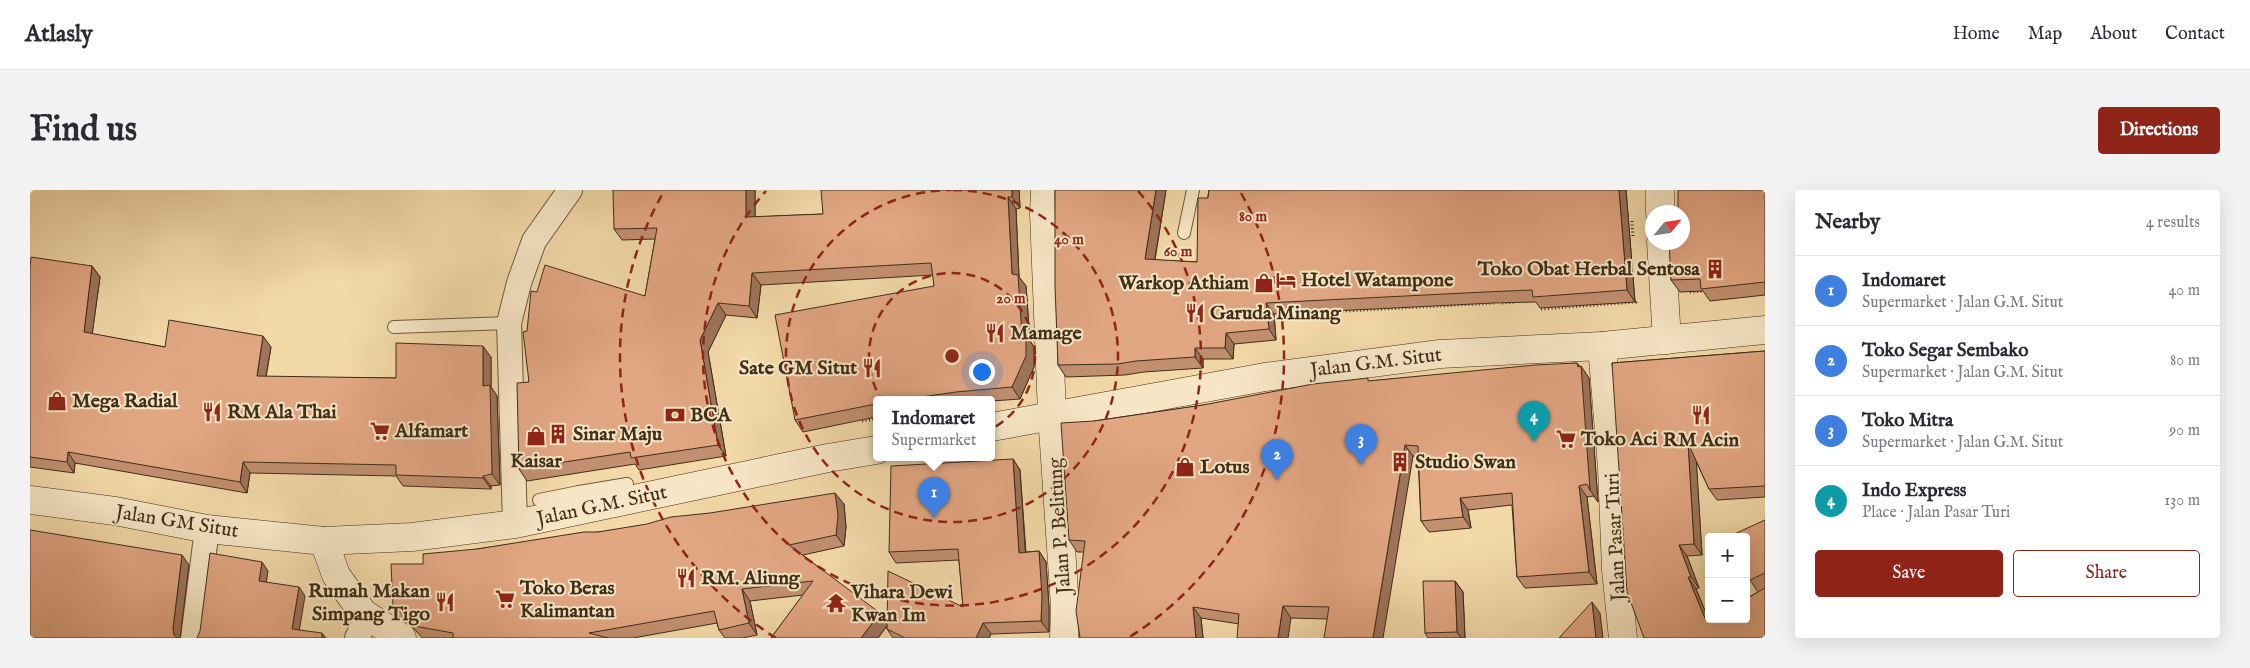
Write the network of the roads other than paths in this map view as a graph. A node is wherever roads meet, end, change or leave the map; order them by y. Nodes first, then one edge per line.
1 (570, 190) edge
2 (1045, 190) edge
3 (1193, 190) edge
4 (1660, 190) edge
5 (1660, 205) edge
6 (1184, 233) dead end
7 (1661, 250) edge
8 (509, 323) junction
9 (394, 327) dead end
10 (1765, 330) edge
11 (1667, 340) junction
12 (1602, 346) junction
13 (1052, 414) junction
14 (995, 426) edge
15 (873, 450) edge
16 (627, 484) dead end
17 (30, 500) edge
18 (539, 500) dead end
19 (581, 501) junction
20 (515, 524) junction
21 (207, 529) junction
22 (324, 541) junction
23 (362, 628) edge
24 (193, 638) edge
25 (402, 638) edge
26 (1064, 638) edge
27 (1623, 638) edge

1 - 8 street
2 - 13 main road, Jalan P. Belitung
3 - 6 lane
4 - 5 main road
7 - 11 main road
8 - 9 lane
8 - 20 street
10 - 11 main road, Jalan G.M. Situt
11 - 12 main road, Jalan G.M. Situt
12 - 13 main road, Jalan G.M. Situt
12 - 27 main road, Jalan Pasar Turi
13 - 14 main road, Jalan G.M. Situt
13 - 26 main road, Jalan P. Belitung
15 - 19 main road, Jalan G.M. Situt
16 - 19 lane
17 - 21 main road, Jalan GM Situt
18 - 19 lane
19 - 20 main road, Jalan G.M. Situt
20 - 22 main road, Jalan G.M. Situt
21 - 22 main road, Jalan GM Situt
21 - 24 street
22 - 23 main road
23 - 25 main road

